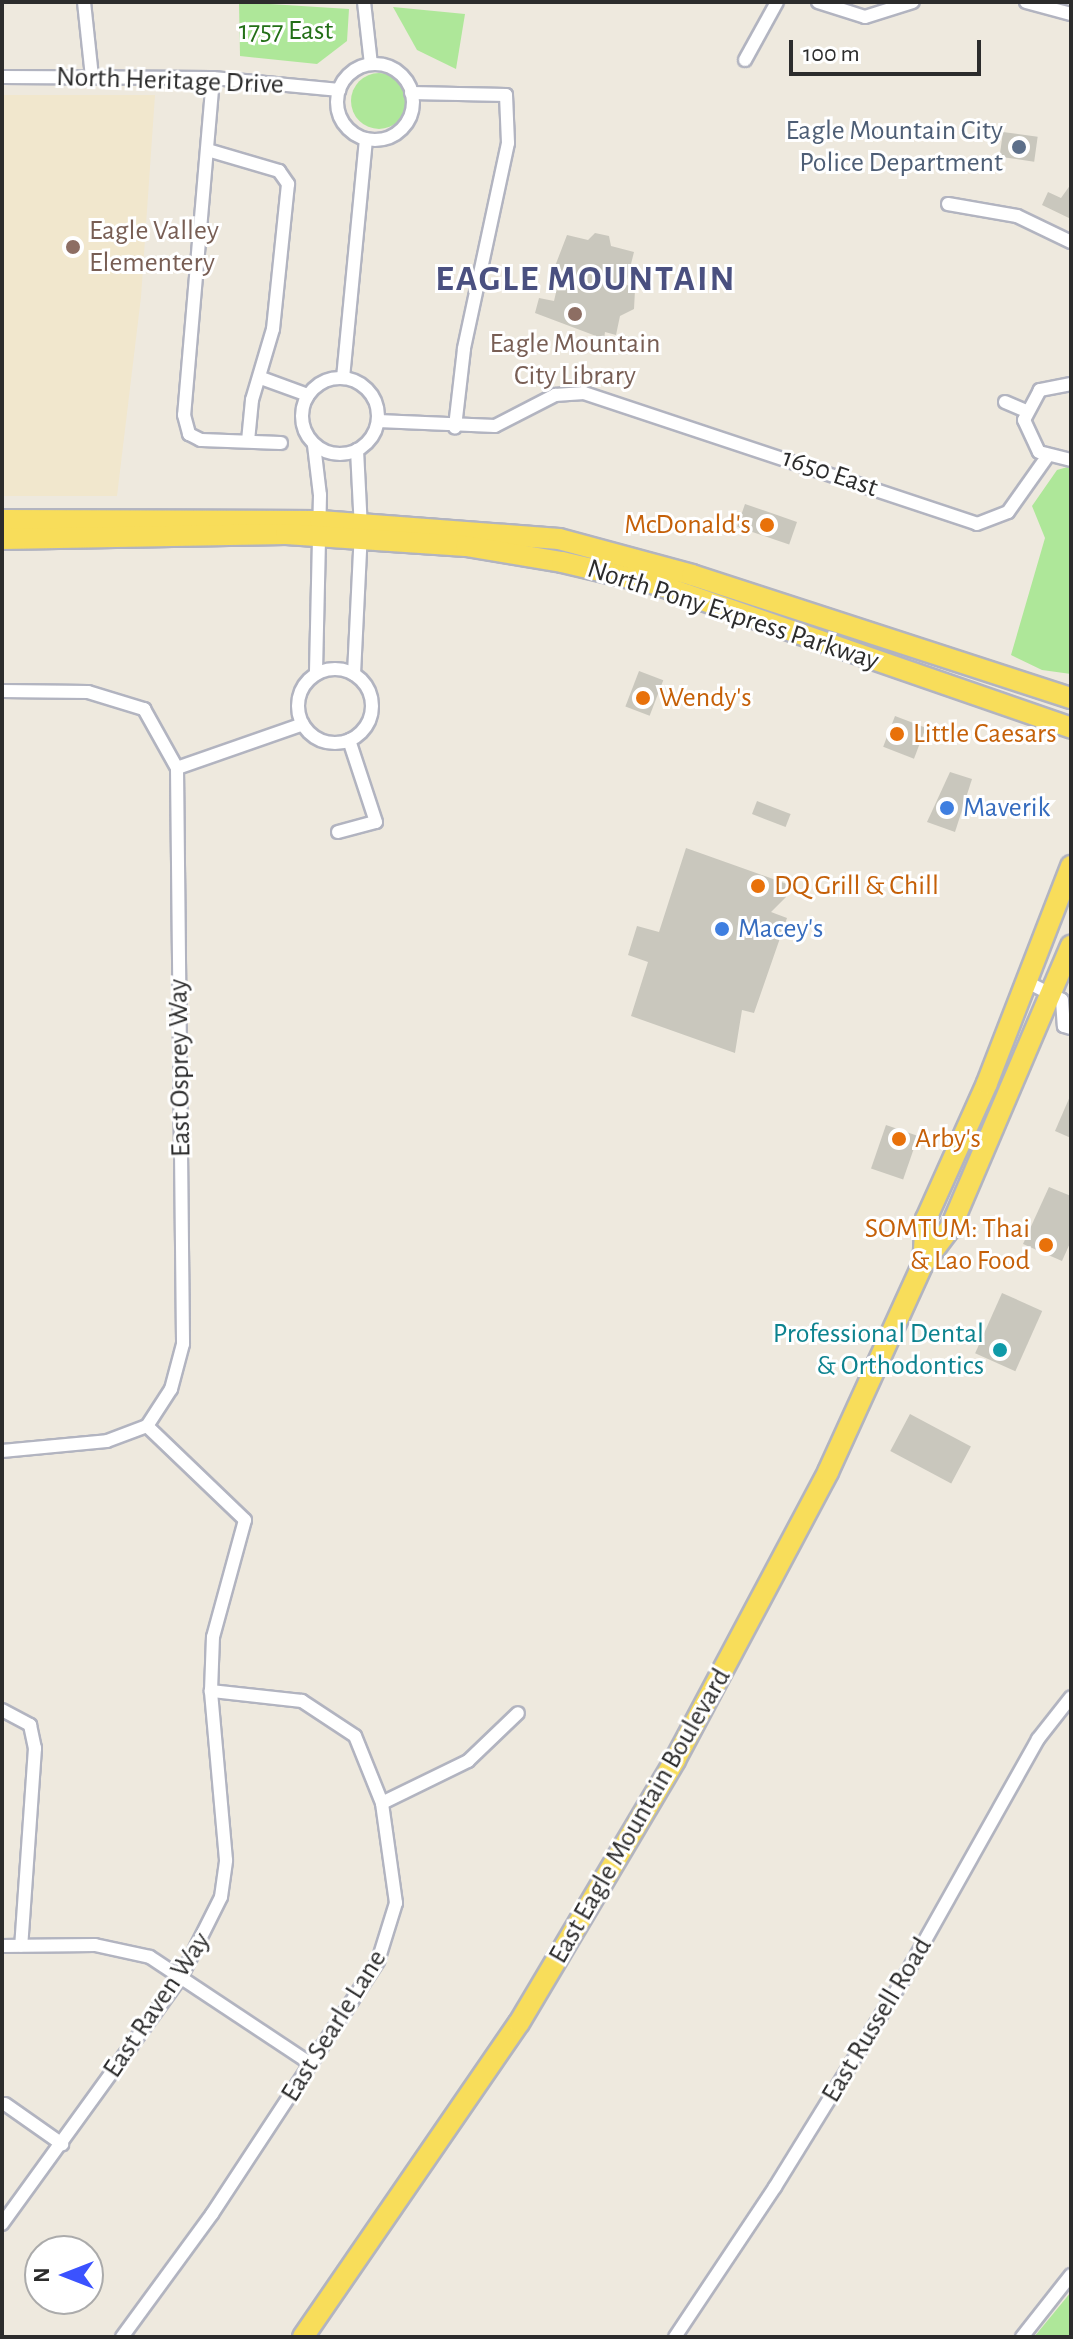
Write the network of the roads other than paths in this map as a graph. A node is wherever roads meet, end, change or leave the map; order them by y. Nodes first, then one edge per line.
1 (84, 2) edge
2 (364, 2) edge
3 (777, 2) edge
4 (818, 2) edge
5 (913, 2) edge
6 (1026, 2) edge
7 (1071, 14) edge
8 (745, 60) dead end
9 (371, 64) junction
10 (2, 77) edge
11 (92, 77) junction
12 (213, 78) junction
13 (339, 90) junction
14 (411, 93) junction
15 (366, 139) junction
16 (211, 151) junction
17 (948, 204) dead end
18 (1070, 241) edge
19 (261, 378) junction
20 (343, 378) junction
21 (1071, 384) edge
22 (308, 395) junction
23 (1005, 402) dead end
24 (1026, 411) junction
25 (378, 421) junction
26 (455, 427) junction
27 (248, 441) junction
28 (281, 443) dead end
29 (314, 445) junction
30 (357, 450) junction
31 (1047, 457) junction
32 (1071, 460) edge
33 (2, 520) edge
34 (320, 528) junction
35 (361, 531) junction
36 (2, 539) edge
37 (316, 674) junction
38 (354, 674) junction
39 (2, 691) edge
40 (1071, 698) edge
41 (303, 724) junction
42 (1071, 728) edge
43 (349, 740) junction
44 (177, 768) junction
45 (338, 832) dead end
46 (1071, 866) edge
47 (1071, 945) edge
48 (1027, 982) junction
49 (1061, 996) edge
50 (1071, 1028) edge
51 (923, 1264) junction
52 (147, 1426) junction
53 (2, 1451) edge
54 (211, 1691) junction
55 (1071, 1697) edge
56 (2, 1710) edge
57 (518, 1713) dead end
58 (382, 1803) junction
59 (2, 1946) edge
60 (21, 1946) junction
61 (181, 1977) junction
62 (311, 2064) junction
63 (5, 2104) dead end
64 (62, 2144) junction
65 (2, 2224) edge
66 (1071, 2275) edge
67 (122, 2337) edge
68 (303, 2337) edge
69 (675, 2337) edge
70 (1022, 2337) edge

1 - 11 street
2 - 9 street
3 - 8 street
4 - 5 street
6 - 7 street
9 - 13 street
9 - 14 street
10 - 11 street, North Heritage Drive
11 - 12 street, North Heritage Drive
12 - 13 street, North Heritage Drive
12 - 16 street
13 - 15 street
14 - 15 street
14 - 26 street
15 - 20 street
16 - 19 street
16 - 27 street
17 - 18 street
19 - 22 street
19 - 27 street
20 - 22 street
20 - 25 street
21 - 24 street
22 - 29 street
23 - 24 street
24 - 31 street
25 - 26 street, 1650 East
25 - 30 street
26 - 31 street, 1650 East
27 - 28 street
29 - 30 street
29 - 34 street
30 - 35 street
31 - 32 street
33 - 34 main road, North Pony Express Parkway
34 - 35 main road, North Pony Express Parkway
34 - 36 main road, North Pony Express Parkway
34 - 37 street
35 - 38 street
35 - 40 main road, North Pony Express Parkway
35 - 42 main road, North Pony Express Parkway
37 - 38 street
37 - 41 street
38 - 43 street
39 - 44 street, East Osprey Way
41 - 43 street
41 - 44 street
43 - 45 street
44 - 52 street, East Osprey Way
46 - 48 main road, East Eagle Mountain Boulevard
47 - 49 main road, East Eagle Mountain Boulevard
48 - 49 street
48 - 51 main road, East Eagle Mountain Boulevard
49 - 50 street
49 - 51 main road, East Eagle Mountain Boulevard
51 - 68 main road, East Eagle Mountain Boulevard
52 - 53 street
52 - 54 street, East Raven Way
54 - 58 street, East Searle Lane
54 - 61 street, East Raven Way
55 - 69 street, East Russell Road
56 - 60 street
57 - 58 street
58 - 62 street, East Searle Lane
59 - 60 street
60 - 61 street
61 - 62 street
61 - 64 street, East Raven Way
62 - 67 street, East Searle Lane
63 - 64 street
64 - 65 street, East Raven Way
66 - 70 street

